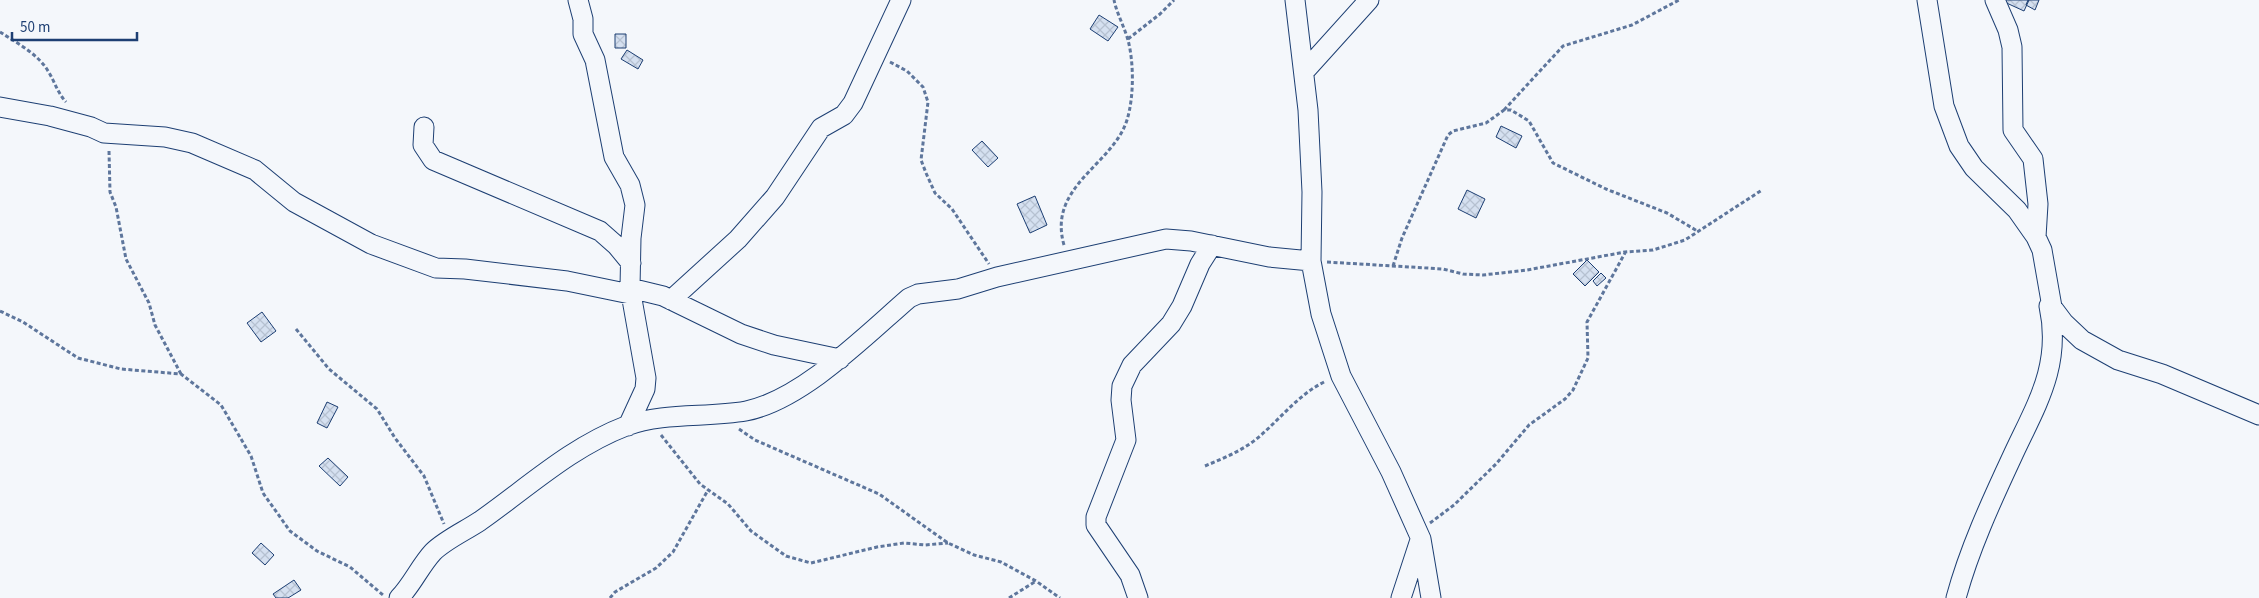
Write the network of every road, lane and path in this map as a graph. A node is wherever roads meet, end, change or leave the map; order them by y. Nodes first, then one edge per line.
1 (578, 0) edge
2 (900, 0) edge
3 (1114, 0) edge
4 (1174, 0) edge
5 (1295, 0) edge
6 (1369, 0) edge
7 (1679, 0) edge
8 (1927, 0) edge
9 (1995, 0) edge
10 (0, 32) edge
11 (1128, 39) junction
12 (874, 54) junction
13 (1304, 72) junction
14 (68, 105) dead end
15 (0, 107) edge
16 (1504, 110) junction
17 (424, 127) dead end
18 (104, 133) junction
19 (1762, 190) dead end
20 (1699, 232) junction
21 (2036, 236) junction
22 (1212, 246) junction
23 (1625, 252) junction
24 (1312, 261) junction
25 (1070, 262) junction
26 (631, 263) junction
27 (1393, 266) junction
28 (997, 277) junction
29 (2049, 288) junction
30 (630, 291) junction
31 (671, 300) junction
32 (0, 311) edge
33 (296, 329) dead end
34 (840, 359) junction
35 (180, 374) junction
36 (1341, 376) junction
37 (719, 414) junction
38 (2259, 416) edge
39 (637, 423) junction
40 (1205, 466) dead end
41 (708, 490) junction
42 (1419, 535) junction
43 (451, 540) junction
44 (948, 543) junction
45 (1036, 581) junction
46 (403, 596) edge
47 (386, 598) edge
48 (610, 598) edge
49 (1009, 598) edge
50 (1060, 598) edge
51 (1138, 598) edge
52 (1401, 598) edge
53 (1431, 598) edge
54 (1956, 598) edge

1 - 26 street
2 - 12 street
3 - 11 path
4 - 11 path
5 - 13 street
6 - 13 street
7 - 16 path
8 - 21 street
9 - 21 street
10 - 14 path
11 - 25 path
12 - 28 path
12 - 31 street
13 - 24 street
15 - 18 street
16 - 20 path
16 - 27 path
17 - 26 street
18 - 30 street
18 - 35 path
19 - 20 path
20 - 23 path
21 - 29 street
22 - 24 street
22 - 25 street
22 - 51 street
23 - 27 path
23 - 42 path
24 - 27 path
24 - 36 street
25 - 28 street
26 - 30 street
28 - 34 street
29 - 38 street
29 - 54 street
30 - 31 street
30 - 39 street
31 - 34 street
32 - 35 path
33 - 43 path
34 - 37 street
35 - 47 path
36 - 40 path
36 - 42 street
37 - 39 street
37 - 44 path
39 - 41 path
39 - 43 street
41 - 44 path
41 - 48 path
42 - 52 street
42 - 53 street
43 - 46 street
44 - 45 path
45 - 49 path
45 - 50 path

